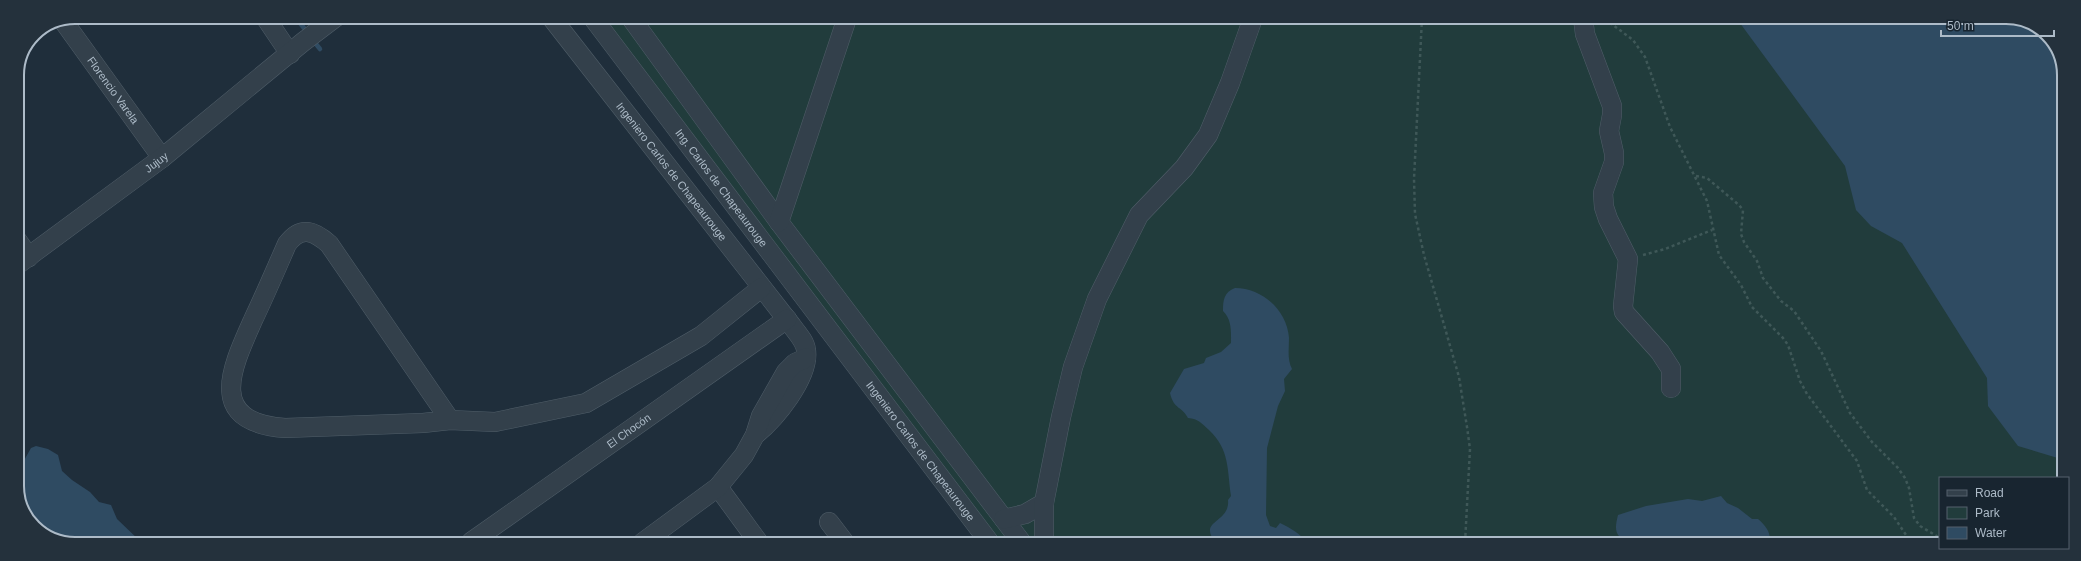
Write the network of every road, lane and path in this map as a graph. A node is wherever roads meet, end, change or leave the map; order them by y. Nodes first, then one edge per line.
1 (276, 24) edge
2 (327, 24) edge
3 (557, 24) edge
4 (598, 24) edge
5 (635, 24) edge
6 (845, 24) edge
7 (1251, 24) edge
8 (1422, 24) edge
9 (1584, 24) edge
10 (1613, 24) edge
11 (66, 25) edge
12 (304, 42) junction
13 (162, 158) junction
14 (1696, 176) junction
15 (779, 222) junction
16 (1712, 230) junction
17 (1628, 259) junction
18 (24, 260) edge
19 (761, 288) junction
20 (790, 322) junction
21 (851, 358) joint
22 (1671, 388) dead end
23 (450, 420) junction
24 (718, 487) junction
25 (1044, 503) junction
26 (1004, 519) junction
27 (829, 522) dead end
28 (478, 537) edge
29 (650, 537) edge
30 (755, 537) edge
31 (840, 537) edge
32 (985, 537) edge
33 (1018, 537) edge
34 (1044, 537) edge
35 (1465, 537) edge
36 (1907, 537) edge
37 (1938, 537) edge

1 - 12 street
2 - 12 street, Jujuy
3 - 19 street, Ingeniero Carlos de Chapeaurouge
4 - 21 street, Ing. Carlos de Chapeaurouge
5 - 15 street
6 - 15 street
7 - 25 street
8 - 35 path
9 - 17 street
10 - 14 path
11 - 13 street, Florencio Varela
12 - 13 street, Jujuy
13 - 18 street, Jujuy
14 - 16 path
14 - 37 path
15 - 26 street
16 - 17 path
16 - 36 path
17 - 22 street
19 - 20 street, Ingeniero Carlos de Chapeaurouge
19 - 23 street
20 - 24 street, Ingeniero Carlos de Chapeaurouge
20 - 28 street, El Chocón
21 - 32 street, Ingeniero Carlos de Chapeaurouge
23 - 23 street
24 - 29 street
24 - 30 street
25 - 26 street
25 - 34 street
26 - 33 street
27 - 31 street

